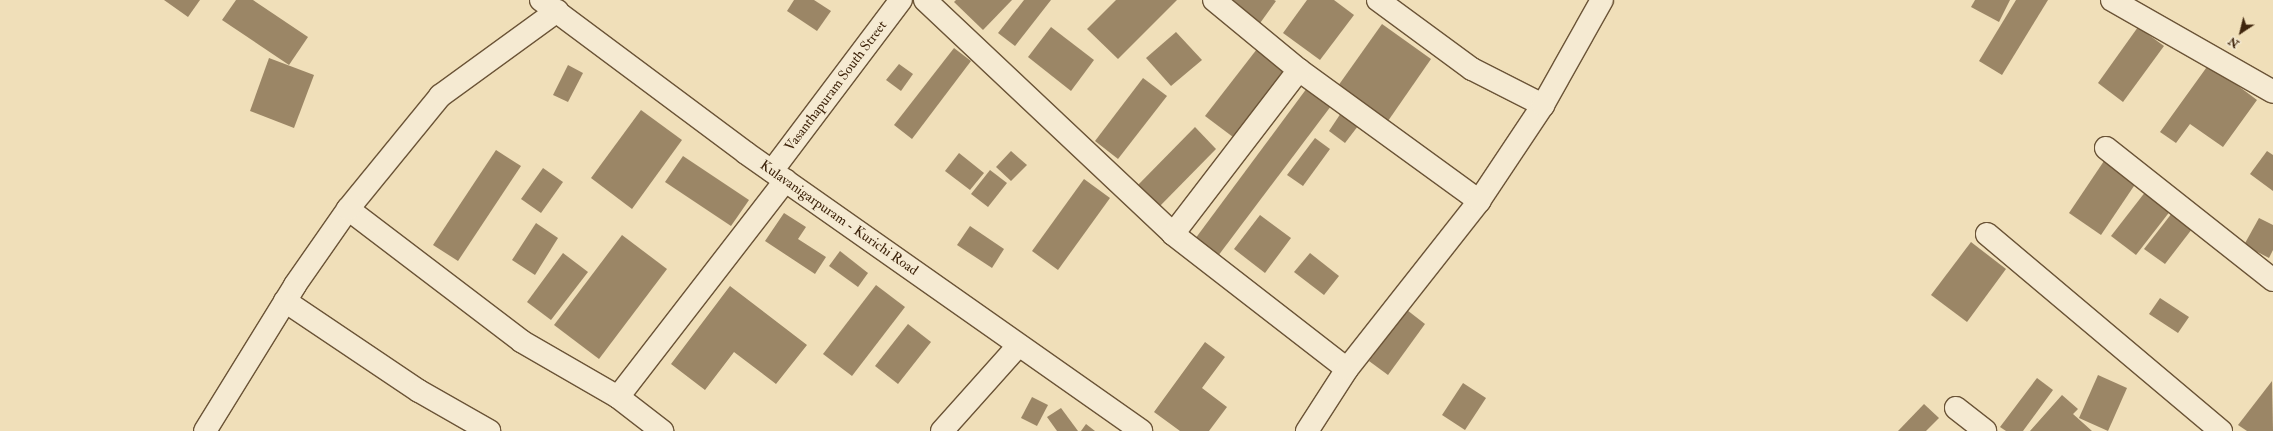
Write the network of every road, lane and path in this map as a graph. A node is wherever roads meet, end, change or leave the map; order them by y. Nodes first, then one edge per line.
1 (900, 0) edge
2 (925, 0) edge
3 (1214, 0) edge
4 (1378, 0) edge
5 (1602, 0) edge
6 (2112, 0) edge
7 (549, 6) edge
8 (1299, 70) junction
9 (2273, 92) edge
10 (1542, 105) junction
11 (2106, 148) dead end
12 (779, 176) junction
13 (1479, 201) junction
14 (348, 209) junction
15 (1173, 234) junction
16 (1987, 234) dead end
17 (2273, 280) edge
18 (285, 301) junction
19 (1019, 345) junction
20 (1347, 369) junction
21 (618, 397) junction
22 (1956, 408) dead end
23 (205, 431) edge
24 (489, 431) edge
25 (662, 431) edge
26 (942, 431) edge
27 (1141, 431) edge
28 (1307, 431) edge
29 (1985, 431) edge
30 (2222, 431) edge

1 - 12 street, Vasanthapuram South Street
2 - 15 street
3 - 8 street
4 - 10 street
5 - 10 street
6 - 9 street
7 - 12 street, Kulavanigarpuram - Kurichi Road
7 - 14 street
8 - 13 street
8 - 15 street
10 - 13 street
11 - 17 street
12 - 19 street, Kulavanigarpuram - Kurichi Road
12 - 21 street, Vasanthapuram South Street
13 - 20 street
14 - 18 street
14 - 21 street
15 - 20 street
16 - 30 street
18 - 23 street
18 - 24 street
19 - 26 street
19 - 27 street, Kulavanigarpuram - Kurichi Road
20 - 28 street
21 - 25 street
22 - 29 street

